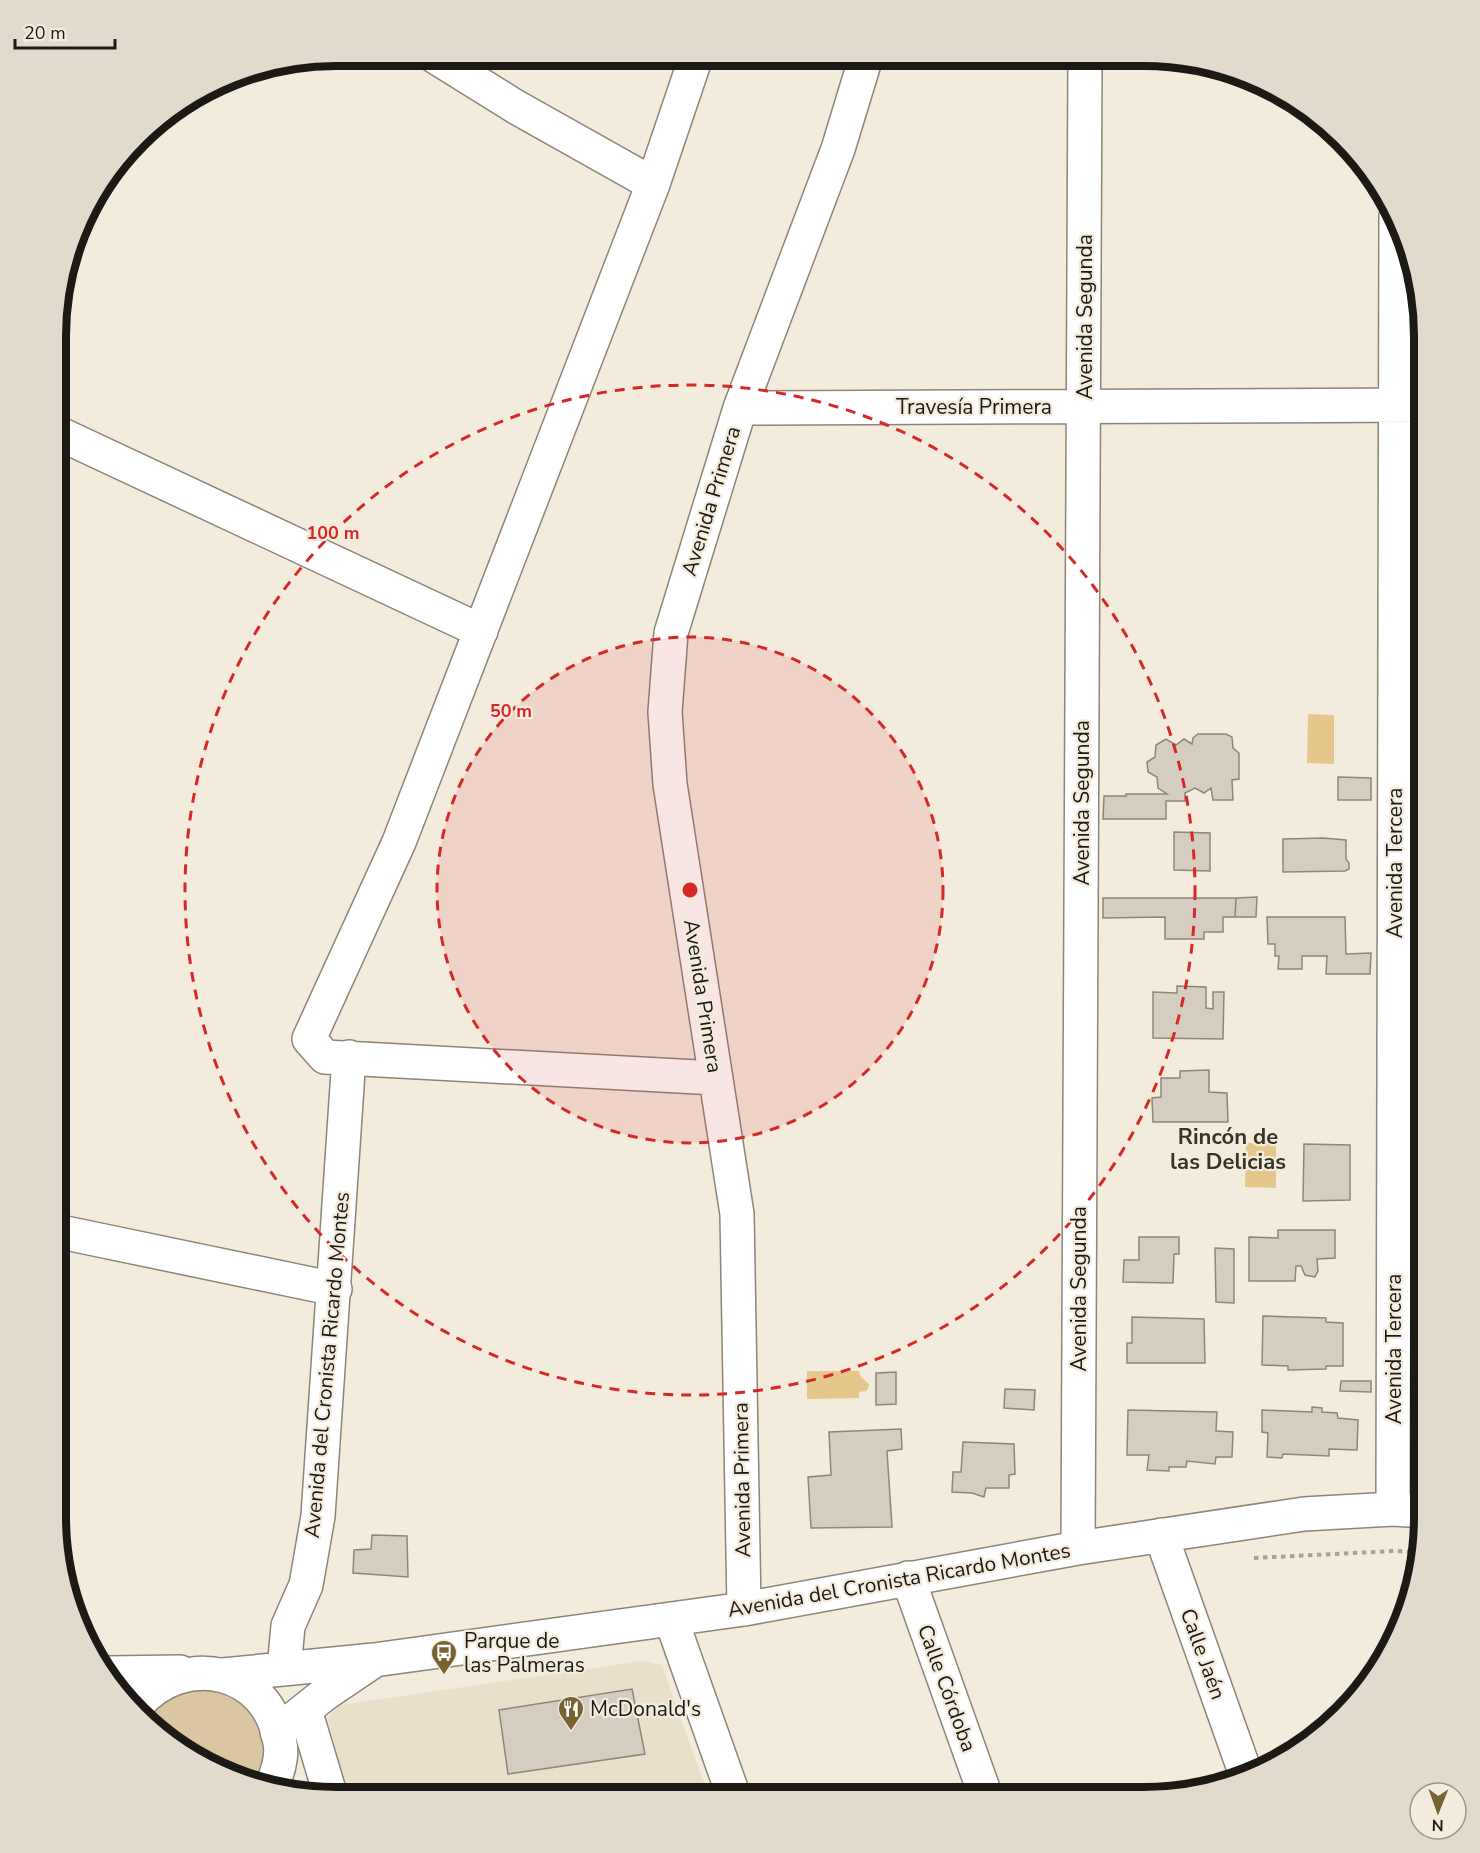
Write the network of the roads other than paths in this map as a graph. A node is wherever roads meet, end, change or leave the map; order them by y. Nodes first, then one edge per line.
1 (450, 66) edge
2 (693, 66) edge
3 (863, 66) edge
4 (1085, 66) edge
5 (652, 184) junction
6 (1398, 244) edge
7 (1410, 405) edge
8 (1085, 406) junction
9 (740, 408) junction
10 (66, 437) edge
11 (481, 630) junction
12 (349, 1057) junction
13 (716, 1078) junction
14 (66, 1233) edge
15 (335, 1288) junction
16 (1409, 1510) edge
17 (1161, 1535) junction
18 (1078, 1548) junction
19 (908, 1578) junction
20 (744, 1609) junction
21 (670, 1619) junction
22 (374, 1660) junction
23 (284, 1670) junction
24 (115, 1673) edge
25 (213, 1674) junction
26 (140, 1702) edge
27 (305, 1710) junction
28 (277, 1732) junction
29 (1244, 1768) edge
30 (274, 1780) edge
31 (328, 1787) edge
32 (730, 1787) edge
33 (982, 1787) edge

1 - 5 street
2 - 5 street
3 - 9 street, Avenida Primera
4 - 8 street, Avenida Segunda
5 - 11 street
6 - 7 street, Avenida Tercera
7 - 8 street, Travesía Primera
7 - 16 street, Avenida Tercera
8 - 9 street, Travesía Primera
8 - 18 street, Avenida Segunda
9 - 13 street, Avenida Primera
10 - 11 street
11 - 12 street
12 - 13 street
12 - 15 street, Avenida del Cronista Ricardo Montes
13 - 20 street, Avenida Primera
14 - 15 street
15 - 23 street, Avenida del Cronista Ricardo Montes
16 - 17 street, Avenida del Cronista Ricardo Montes
17 - 18 street, Avenida del Cronista Ricardo Montes
17 - 29 street, Calle Jaén
18 - 19 street, Avenida del Cronista Ricardo Montes
19 - 20 street, Avenida del Cronista Ricardo Montes
19 - 33 street, Calle Córdoba
20 - 21 street, Avenida del Cronista Ricardo Montes
21 - 22 street, Avenida del Cronista Ricardo Montes
21 - 32 street
22 - 23 street, Avenida del Cronista Ricardo Montes
22 - 27 street, Avenida del Cronista Ricardo Montes
23 - 25 street, Avenida del Cronista Ricardo Montes
24 - 25 street
25 - 26 street
25 - 28 street
27 - 28 street, Avenida del Cronista Ricardo Montes
27 - 31 street
28 - 30 street

